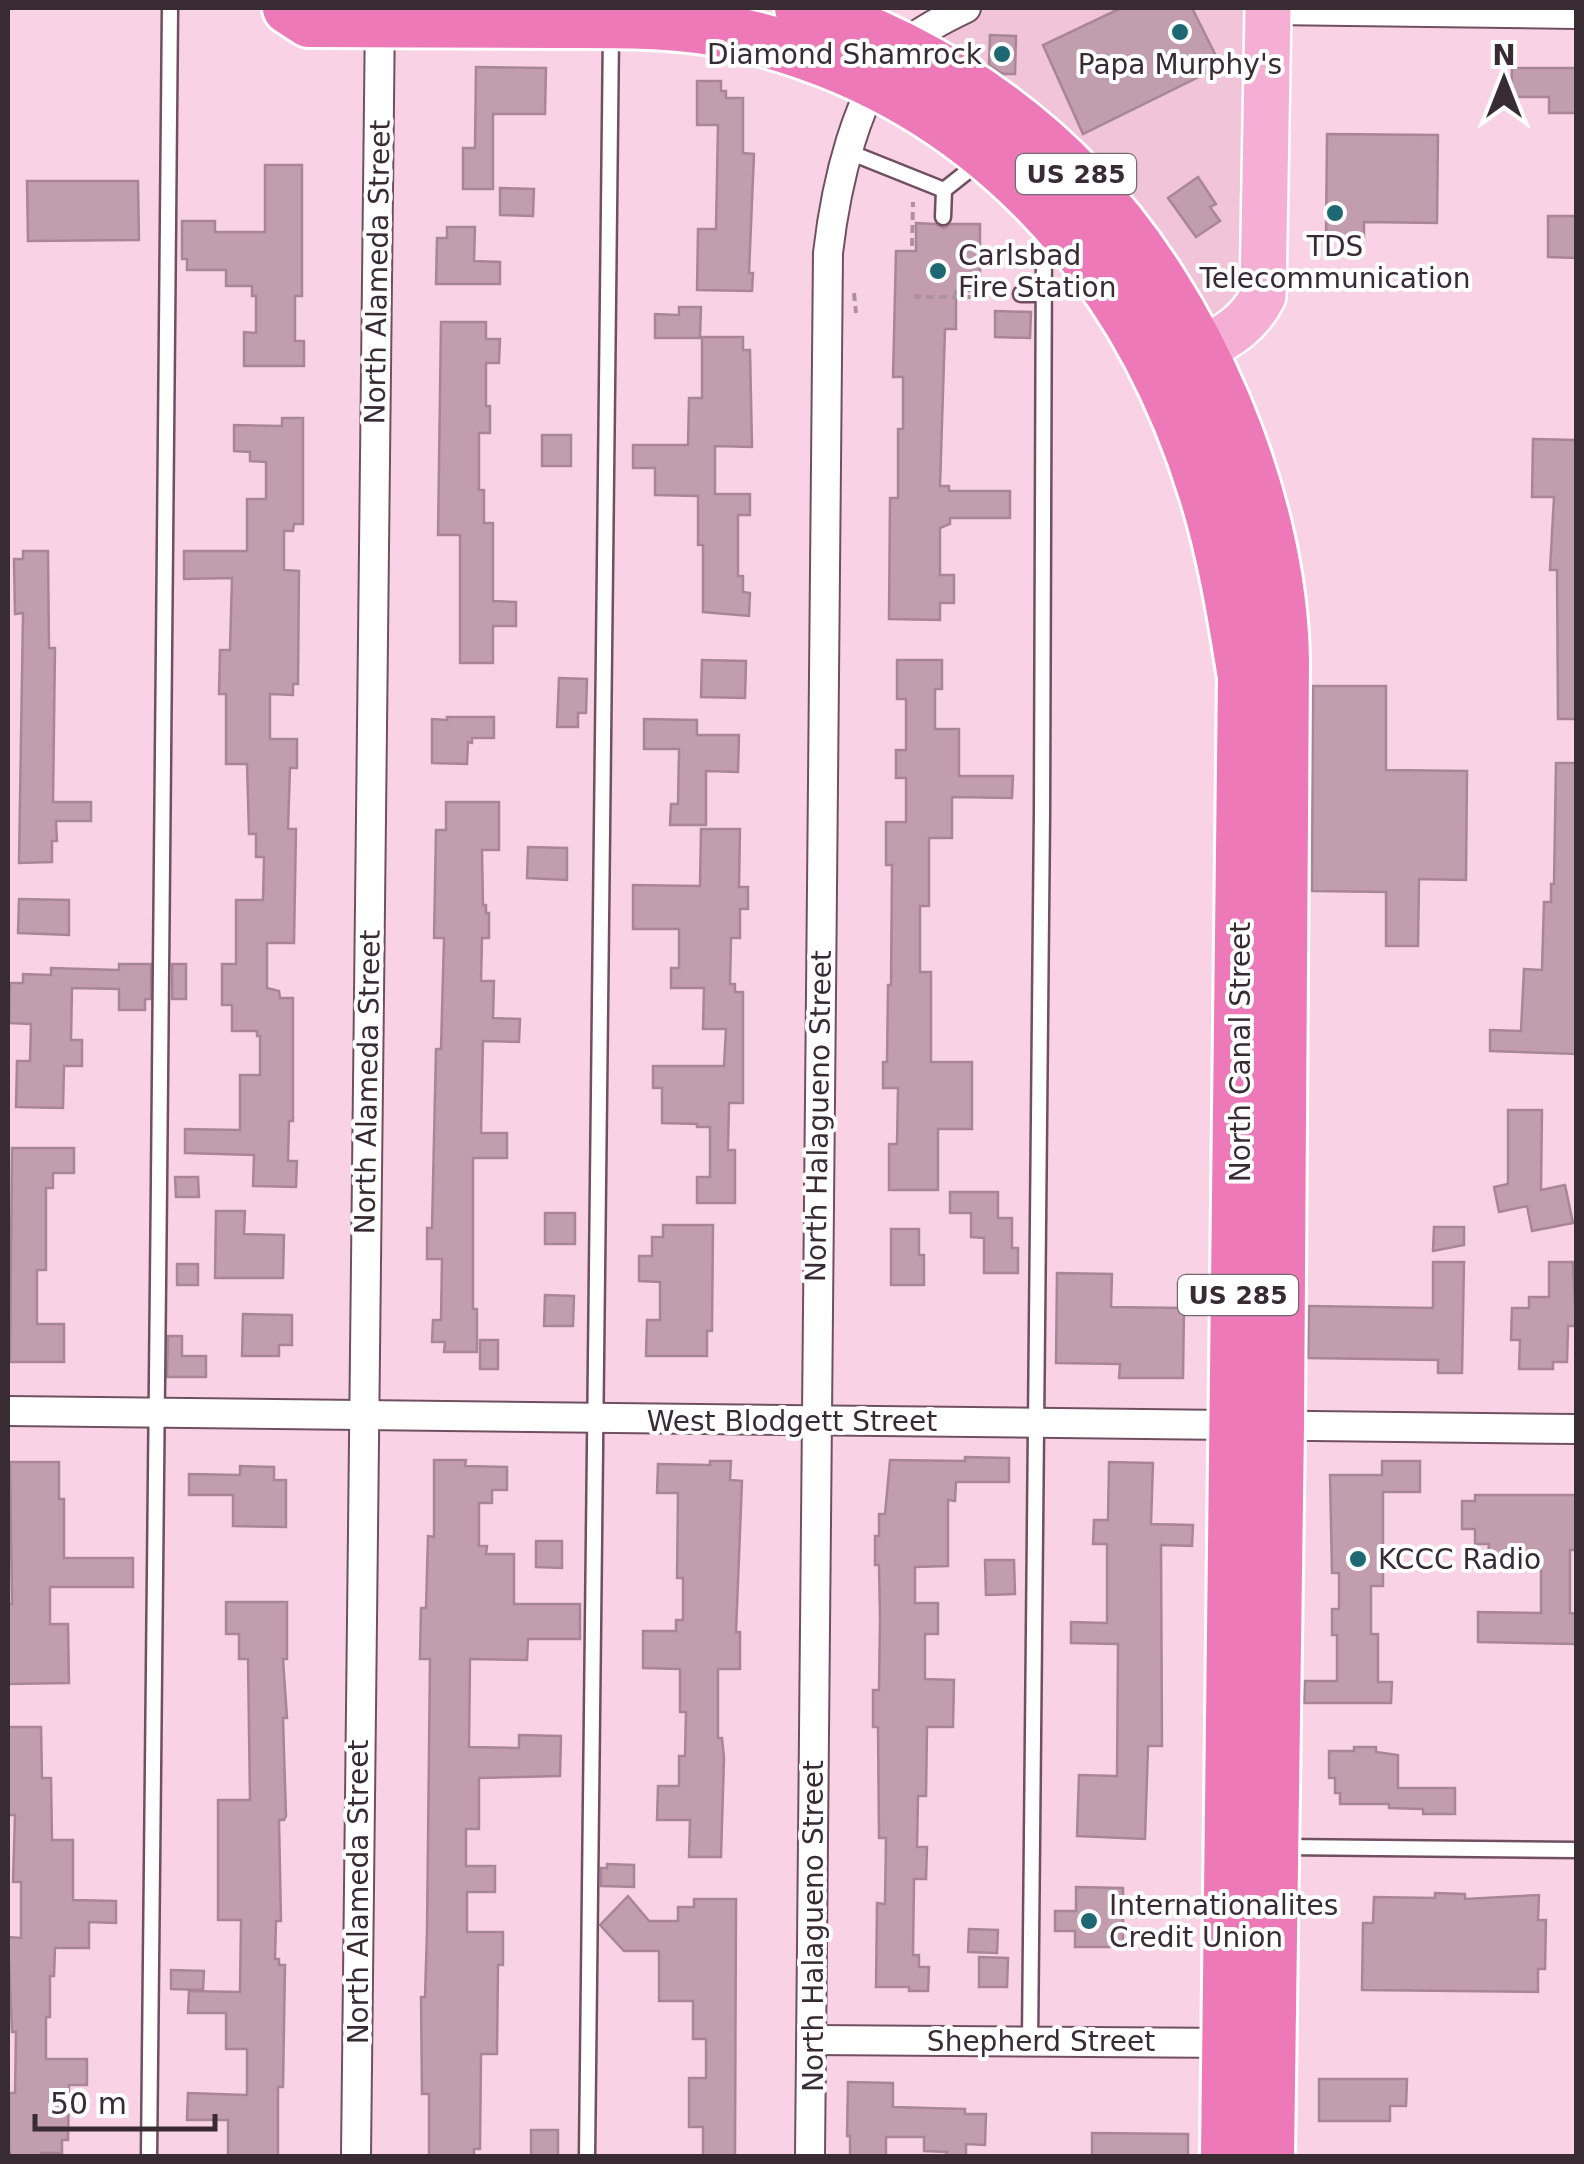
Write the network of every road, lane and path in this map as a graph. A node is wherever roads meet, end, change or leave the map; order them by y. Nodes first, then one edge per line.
1 (170, 8) edge
2 (289, 8) edge
3 (802, 8) edge
4 (966, 8) edge
5 (1268, 9) edge
6 (1486, 10) edge
7 (380, 14) edge
8 (1576, 14) edge
9 (610, 22) junction
10 (888, 65) junction
11 (849, 152) junction
12 (989, 154) junction
13 (944, 190) junction
14 (913, 202) dead end
15 (1044, 208) junction
16 (943, 216) dead end
17 (912, 246) dead end
18 (916, 294) dead end
19 (1021, 294) dead end
20 (1045, 294) junction
21 (979, 297) dead end
22 (1198, 351) junction
23 (1187, 442) junction
24 (8, 1411) edge
25 (154, 1412) junction
26 (363, 1416) junction
27 (597, 1419) junction
28 (816, 1421) junction
29 (1035, 1423) junction
30 (1258, 1426) junction
31 (1576, 1430) edge
32 (1272, 1847) junction
33 (1576, 1850) edge
34 (813, 2040) junction
35 (1030, 2042) junction
36 (1249, 2043) junction
37 (149, 2156) edge
38 (356, 2156) edge
39 (587, 2156) edge
40 (810, 2156) edge
41 (1227, 2156) edge
42 (1268, 2156) edge

1 - 25 lane
2 - 7 highway, US 285
3 - 10 highway, US 285
4 - 10 street
5 - 6 street
5 - 22 main road
6 - 8 street
7 - 9 highway, US 285
7 - 26 street, North Alameda Street
9 - 10 highway, US 285
9 - 27 lane
10 - 11 street, North Halagueno Street
10 - 12 highway, North Canal Street / US 285
10 - 22 highway, North Canal Street / US 285
11 - 13 lane
11 - 28 street, North Halagueno Street
12 - 13 lane
12 - 15 highway, North Canal Street / US 285
13 - 16 lane
14 - 17 path
15 - 20 lane
15 - 23 highway, North Canal Street / US 285
18 - 21 path
19 - 20 lane
20 - 29 lane
22 - 23 highway
22 - 30 highway, North Canal Street / US 285
23 - 30 highway, North Canal Street / US 285
24 - 25 street, West Blodgett Street
25 - 26 street, West Blodgett Street
25 - 37 lane
26 - 27 street, West Blodgett Street
26 - 38 street, North Alameda Street
27 - 28 street, West Blodgett Street
27 - 39 lane
28 - 29 street, West Blodgett Street
28 - 34 street, North Halagueno Street
29 - 30 street, West Blodgett Street
29 - 35 lane
30 - 31 street, West Blodgett Street
30 - 32 highway, North Canal Street / US 285
30 - 36 highway, North Canal Street / US 285
32 - 33 lane
32 - 36 highway, North Canal Street / US 285
34 - 35 street, Shepherd Street
34 - 40 street, North Halagueno Street
35 - 36 street, Shepherd Street
36 - 41 highway, North Canal Street / US 285
36 - 42 highway, North Canal Street / US 285

